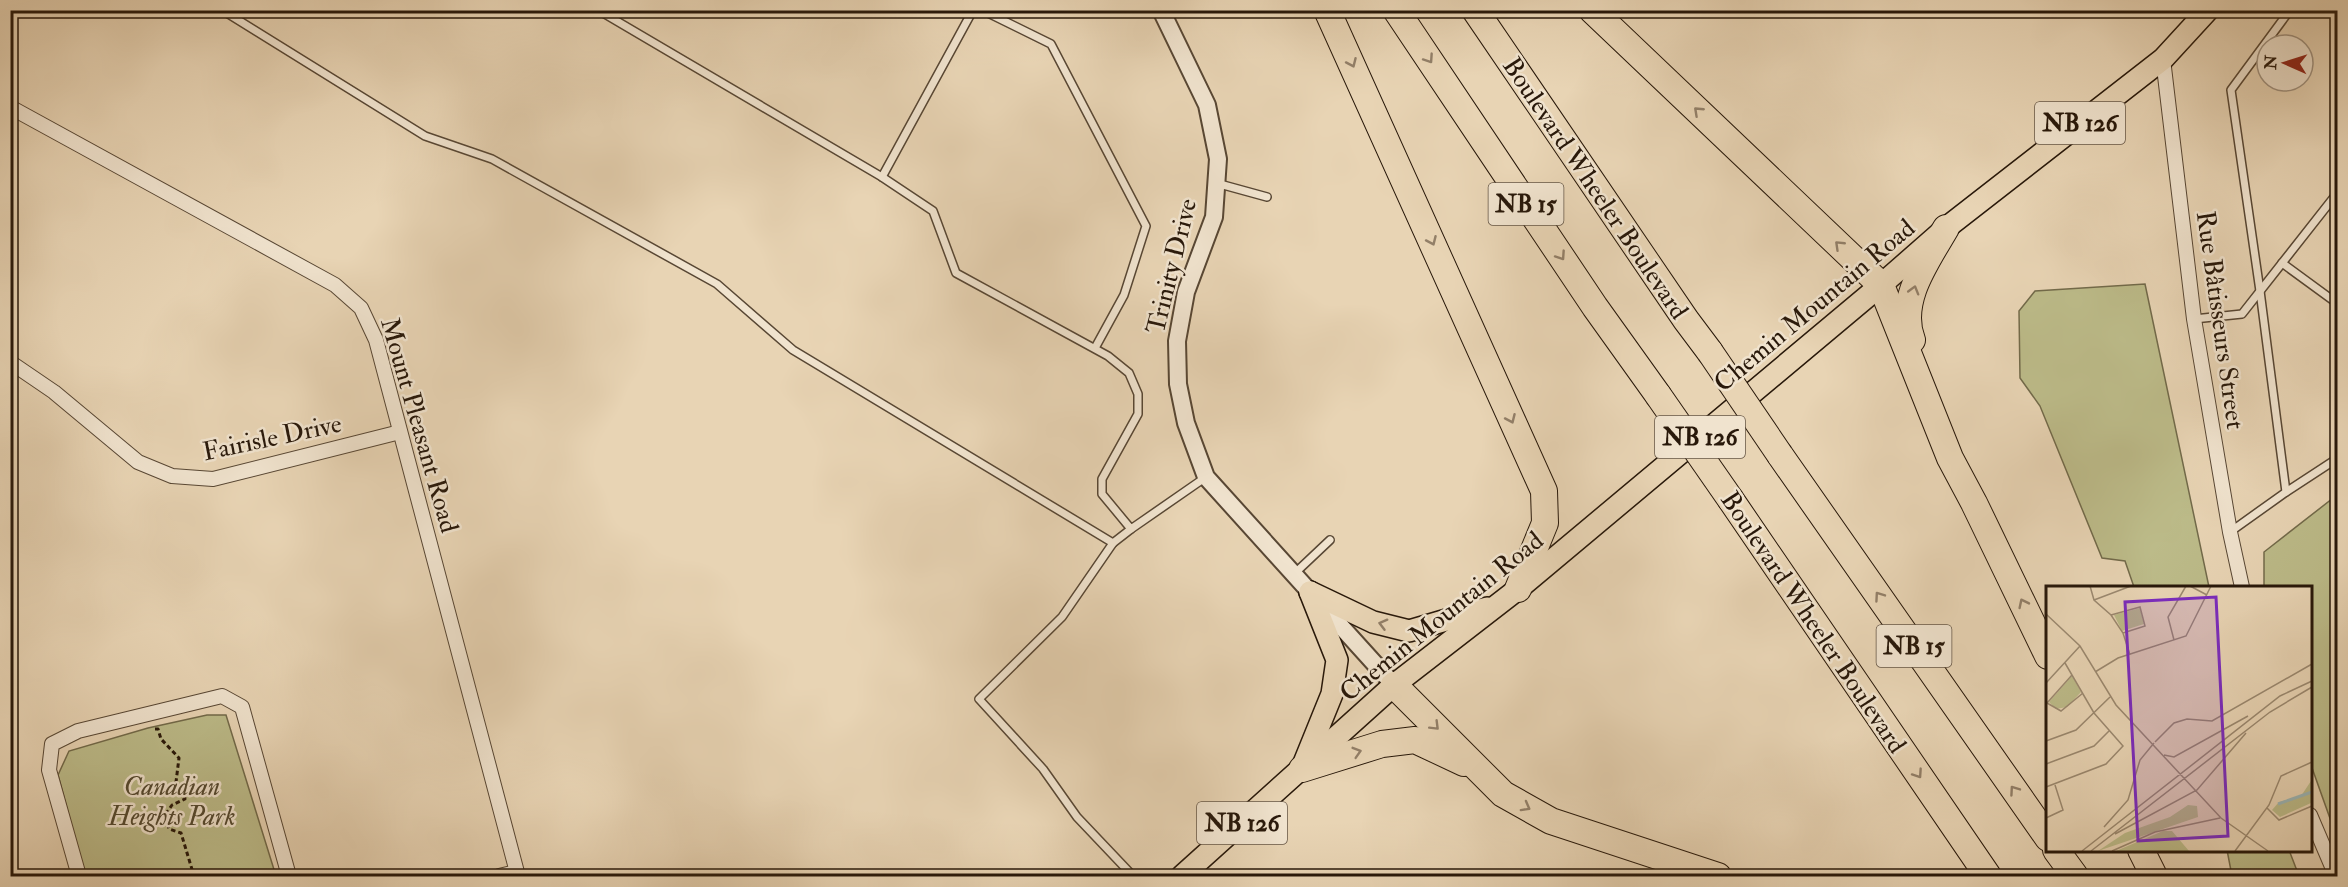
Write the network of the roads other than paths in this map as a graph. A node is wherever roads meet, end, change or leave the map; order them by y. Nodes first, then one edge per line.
1 (222, 10) edge
2 (598, 10) edge
3 (973, 10) edge
4 (982, 10) edge
5 (1161, 10) edge
6 (1327, 10) edge
7 (1396, 10) edge
8 (1475, 10) edge
9 (1592, 10) edge
10 (2208, 10) edge
11 (2290, 10) edge
12 (2163, 58) junction
13 (10, 107) edge
14 (882, 177) junction
15 (1216, 183) junction
16 (2337, 192) edge
17 (1267, 197) dead end
18 (1946, 228) junction
19 (2282, 263) junction
20 (1881, 285) junction
21 (2260, 291) junction
22 (2337, 304) edge
23 (2194, 319) junction
24 (1095, 348) junction
25 (10, 362) edge
26 (400, 432) junction
27 (2337, 458) edge
28 (1206, 477) junction
29 (2286, 492) junction
30 (1974, 503) junction
31 (1131, 529) junction
32 (2230, 532) junction
33 (1330, 540) dead end
34 (1113, 543) junction
35 (1294, 574) junction
36 (2242, 586) edge
37 (1310, 592) junction
38 (1509, 596) junction
39 (2046, 652) edge
40 (1394, 685) junction
41 (1302, 769) junction
42 (1480, 771) junction
43 (2312, 819) edge
44 (2046, 835) edge
45 (2057, 851) edge
46 (2142, 851) edge
47 (517, 874) edge
48 (79, 876) edge
49 (289, 876) edge
50 (499, 876) edge
51 (1133, 876) edge
52 (1182, 876) edge
53 (1718, 876) edge
54 (1988, 876) edge
55 (2075, 876) edge
56 (2154, 876) edge
57 (2337, 876) edge

1 - 34 lane
2 - 14 lane
3 - 14 lane
4 - 24 lane
5 - 15 street, Trinity Drive
6 -> 38 highway
7 -> 54 highway, Boulevard Wheeler Boulevard / NB 15, bridge
44 -> 8 highway, Boulevard Wheeler Boulevard / NB 15, bridge
20 -> 9 highway
10 - 12 main road, Chemin Mountain Road / NB 126
11 - 21 lane
12 - 18 main road, Chemin Mountain Road / NB 126
12 - 23 street, Rue Bâtisseurs Street
13 - 26 street, Mount Pleasant Road
14 - 24 lane
15 - 17 lane
15 - 28 street, Trinity Drive
16 - 19 lane
18 - 20 main road, Chemin Mountain Road / NB 126
30 -> 18 highway
19 - 21 lane
19 - 22 lane
20 - 30 highway
20 - 38 main road, Chemin Mountain Road / NB 126
21 - 23 lane
21 - 29 lane
23 - 32 street, Rue Bâtisseurs Street
24 - 31 lane
25 - 26 street, Fairisle Drive
26 - 47 street, Mount Pleasant Road
27 - 29 lane
28 - 31 lane
28 - 35 street, Trinity Drive
29 - 32 lane
39 -> 30 highway
31 - 34 lane
32 - 36 street, Rue Bâtisseurs Street
33 - 35 lane
34 - 51 lane
35 - 37 street, Trinity Drive
38 -> 37 main road
37 - 40 street, Trinity Drive
37 - 41 main road
38 - 40 main road, Chemin Mountain Road / NB 126
40 - 41 main road, Chemin Mountain Road / NB 126
40 -> 42 highway
41 -> 42 highway
41 - 52 main road, Chemin Mountain Road / NB 126
42 -> 53 highway
43 - 57 street
45 - 55 highway
46 - 56 highway
47 - 50 street
48 - 49 street

